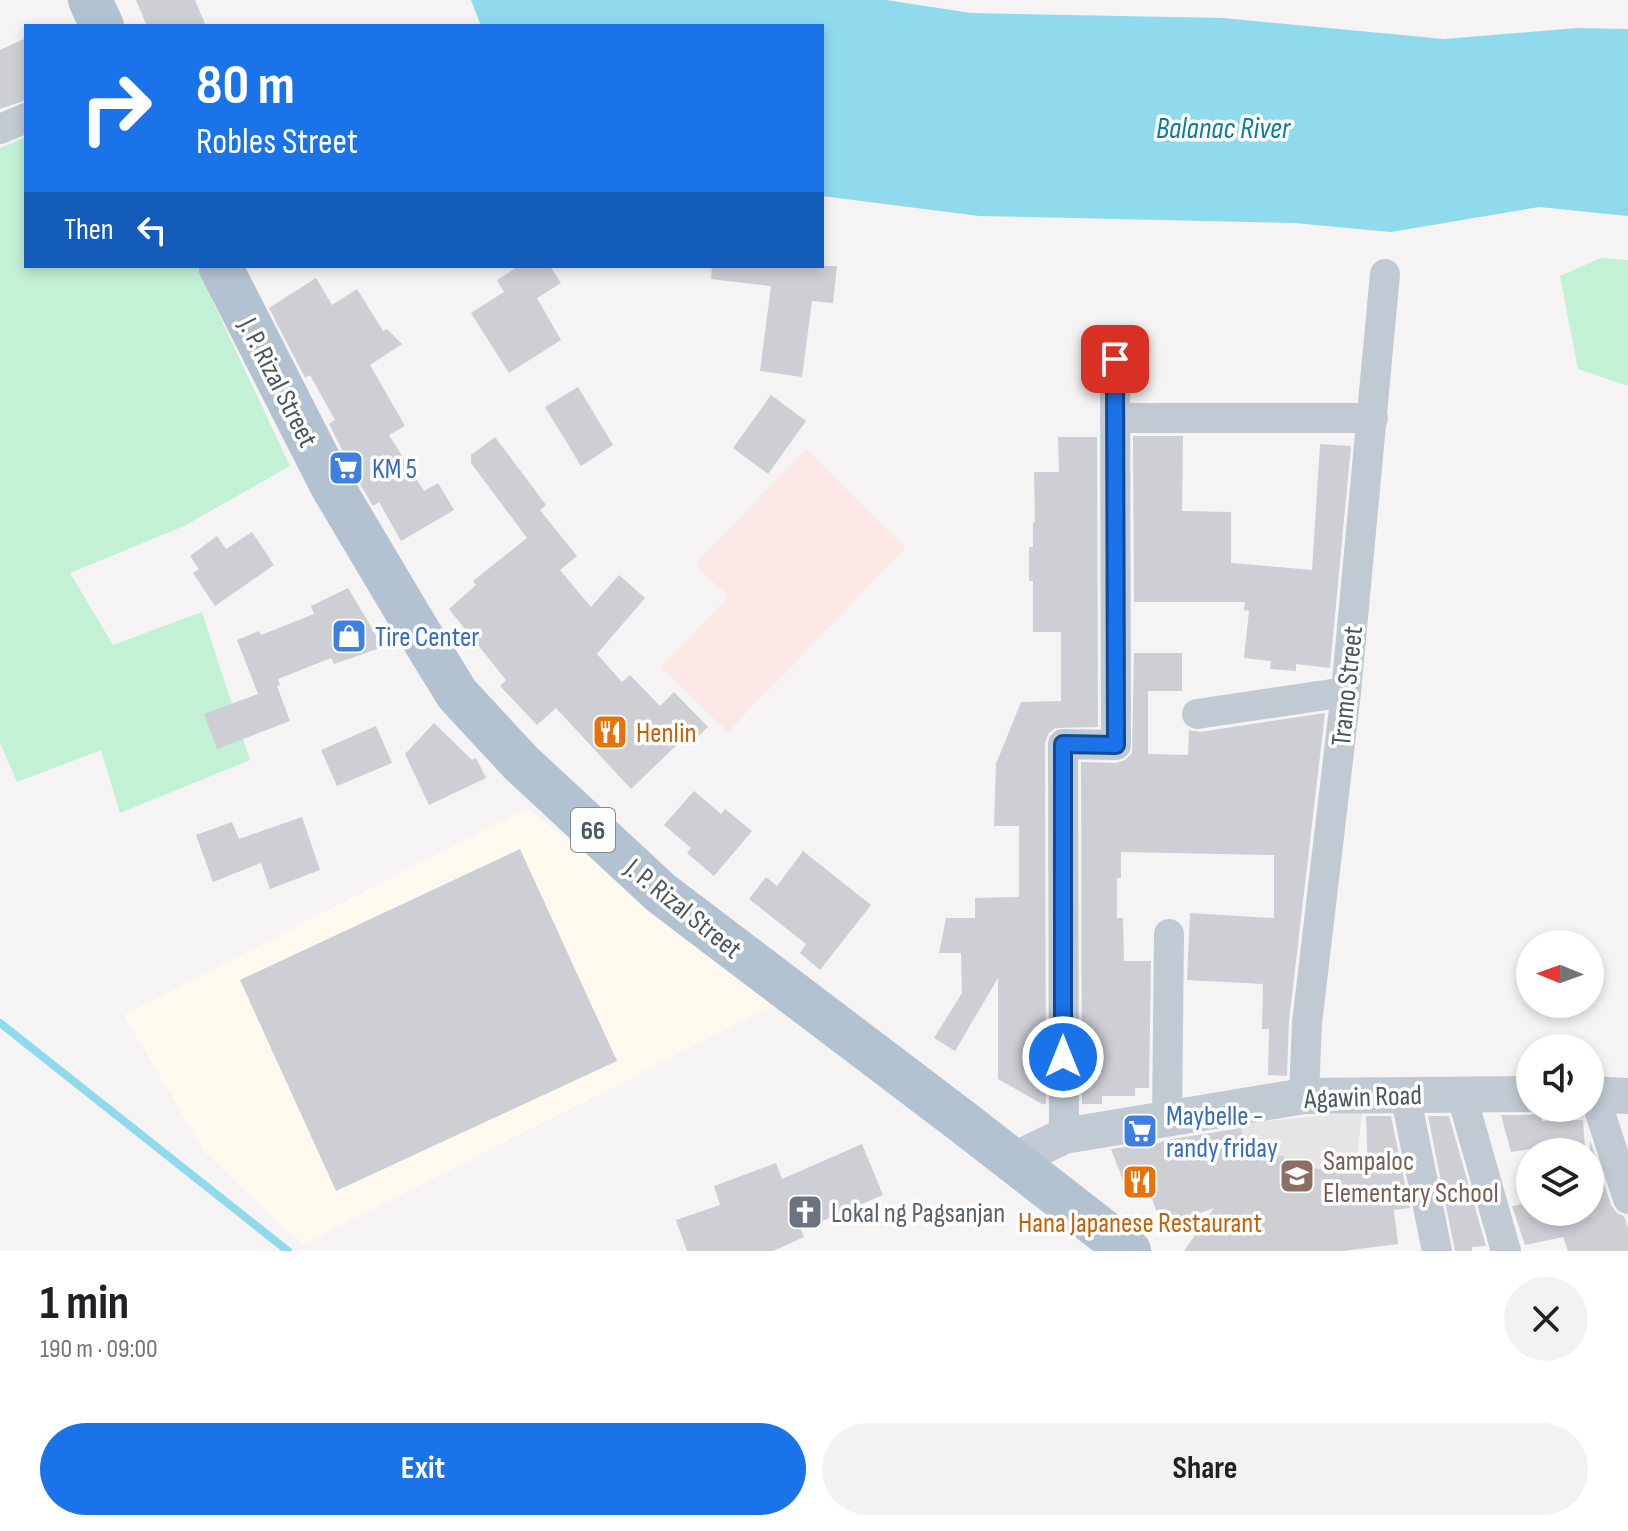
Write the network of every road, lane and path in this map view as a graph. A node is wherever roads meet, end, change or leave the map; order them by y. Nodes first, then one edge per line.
1 (90, 0) edge
2 (101, 24) edge
3 (24, 119) edge
4 (0, 129) edge
5 (221, 268) edge
6 (1385, 274) dead end
7 (1115, 359) dead end
8 (1115, 418) junction
9 (1373, 418) junction
10 (1346, 692) junction
11 (1197, 714) dead end
12 (1169, 934) dead end
13 (1461, 1093) junction
14 (1405, 1094) junction
15 (1516, 1094) edge
16 (1604, 1095) edge
17 (1304, 1096) junction
18 (1167, 1120) junction
19 (1064, 1136) junction
20 (1012, 1161) junction
21 (1628, 1199) edge
22 (1129, 1251) edge
23 (1437, 1251) edge
24 (1506, 1251) edge

1 - 2 main road
3 - 4 street
5 - 20 main road, J. P. Rizal Street / 66
6 - 9 street, Tramo Street
7 - 8 street
8 - 9 street
8 - 19 street
9 - 10 street, Tramo Street
10 - 11 street
10 - 17 street, Tramo Street
12 - 18 street
13 - 14 street, Agawin Road
13 - 15 street, Agawin Road
13 - 24 street
14 - 17 street, Agawin Road
14 - 23 street
16 - 21 street
17 - 18 street, Agawin Road
18 - 19 street, Agawin Road
19 - 20 street, Agawin Road
20 - 22 main road, J. P. Rizal Street / 66

